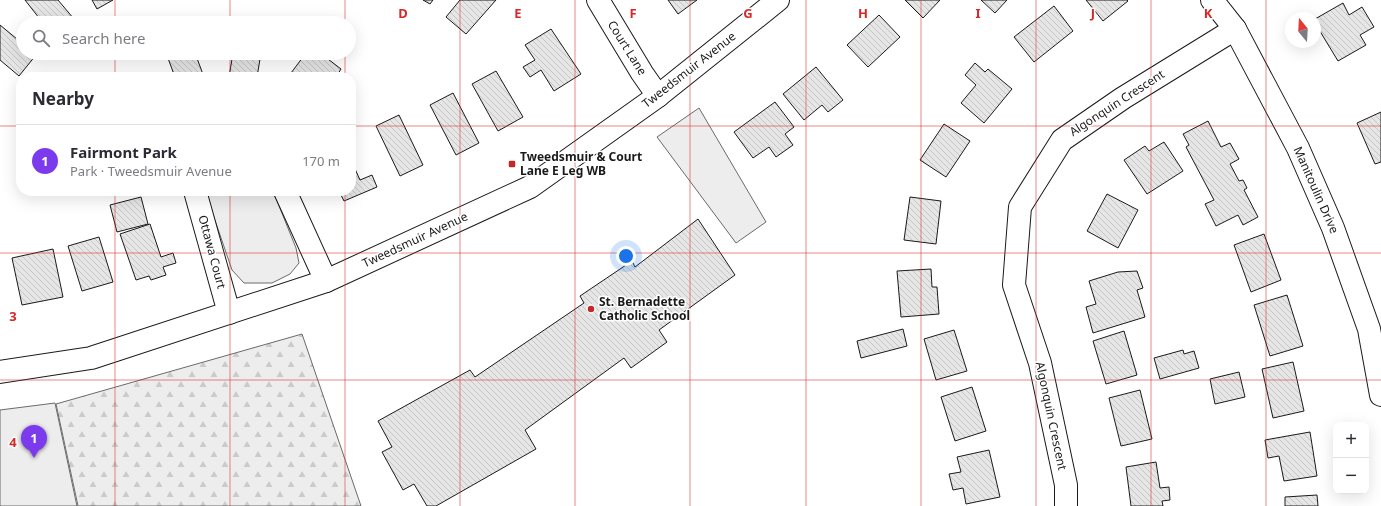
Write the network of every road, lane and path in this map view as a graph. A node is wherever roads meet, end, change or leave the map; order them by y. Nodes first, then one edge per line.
1 (598, 0) edge
2 (778, 0) edge
3 (1212, 0) edge
4 (1234, 29) junction
5 (658, 96) junction
6 (196, 196) edge
7 (287, 196) edge
8 (326, 281) junction
9 (229, 313) junction
10 (0, 372) edge
11 (1381, 395) edge
12 (1066, 506) edge

1 - 5 street, Court Lane
2 - 5 street, Tweedsmuir Avenue
3 - 4 street, Manitoulin Drive
4 - 11 street, Manitoulin Drive
4 - 12 street, Algonquin Crescent
5 - 8 street, Tweedsmuir Avenue
6 - 9 street, Ottawa Court
7 - 8 street
8 - 9 street, Tweedsmuir Avenue
9 - 10 street, Tweedsmuir Avenue

